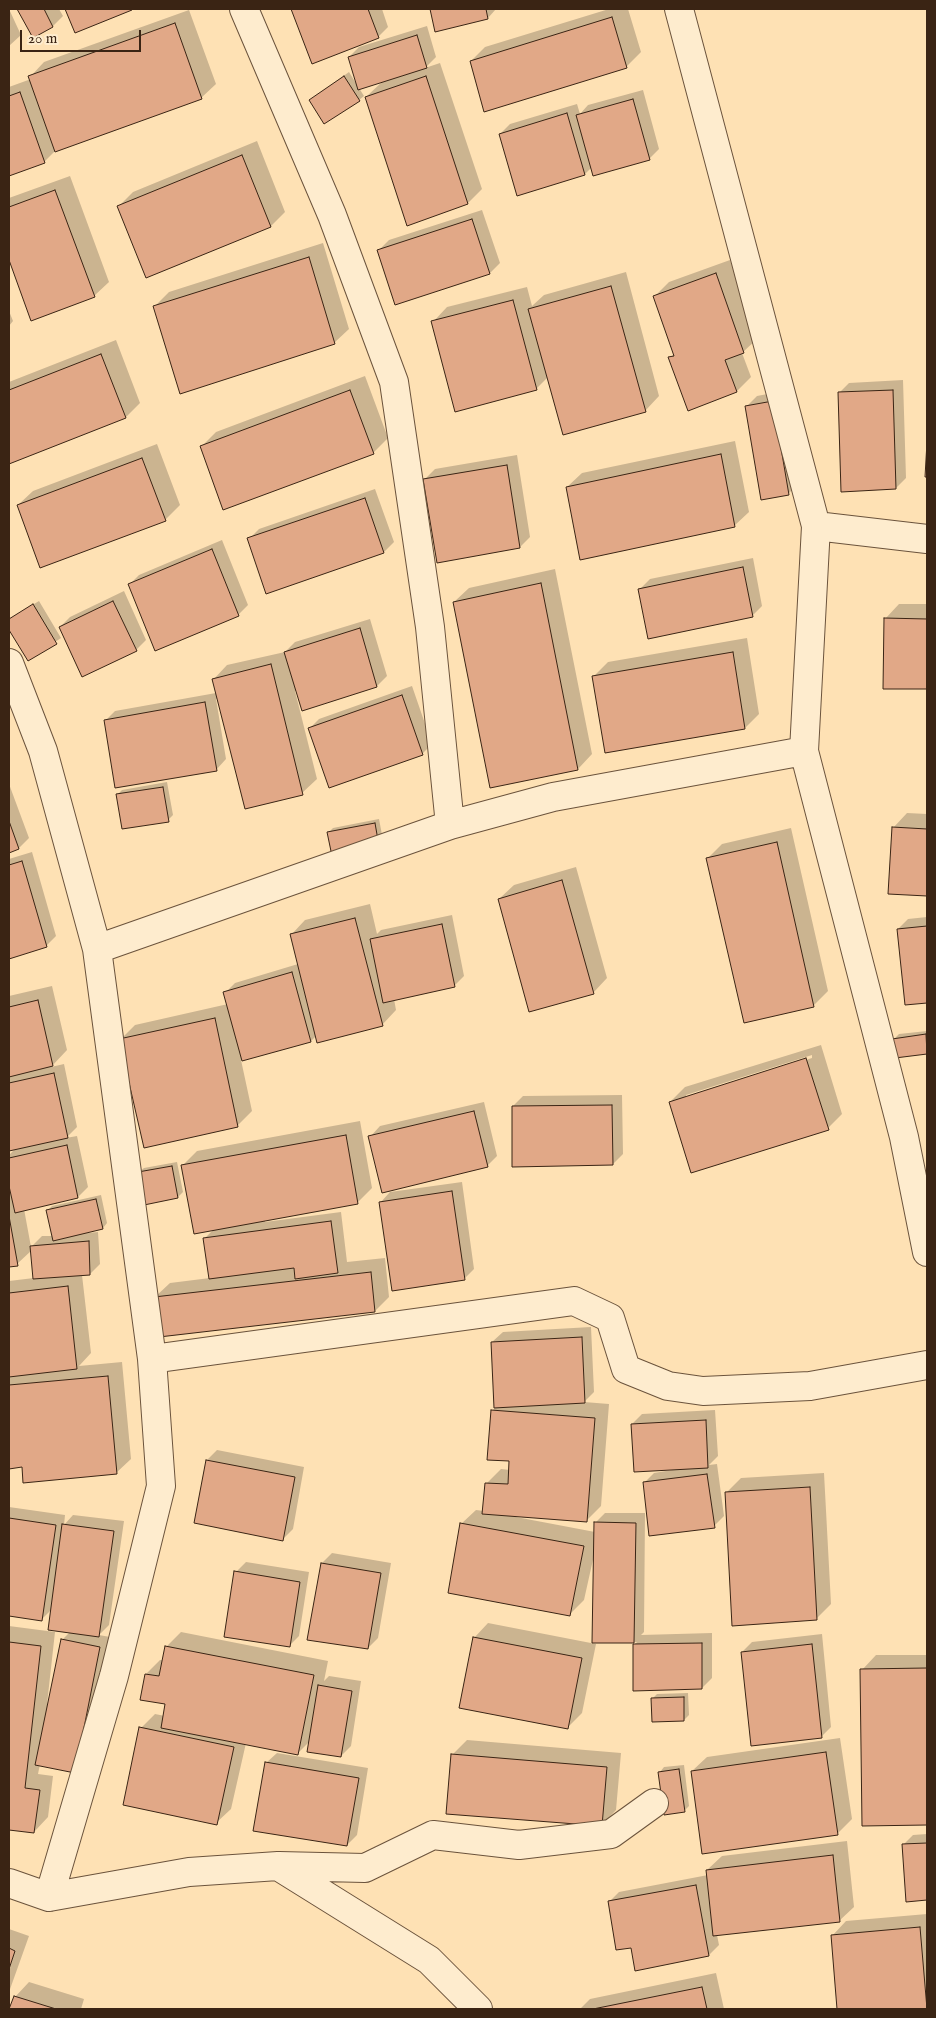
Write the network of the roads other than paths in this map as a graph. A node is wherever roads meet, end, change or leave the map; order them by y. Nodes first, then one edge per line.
1 (244, 9) edge
2 (679, 9) edge
3 (816, 526) junction
4 (927, 539) edge
5 (9, 663) edge
6 (804, 751) junction
7 (450, 825) junction
8 (97, 949) junction
9 (916, 1138) edge
10 (927, 1252) edge
11 (152, 1358) junction
12 (927, 1365) edge
13 (654, 1803) dead end
14 (278, 1866) junction
15 (9, 1883) edge
16 (49, 1896) junction
17 (478, 2009) edge

1 - 7 street
2 - 3 street
3 - 4 street
3 - 6 street
5 - 8 street
6 - 7 street
6 - 9 street
7 - 8 street
8 - 11 street
9 - 10 street
11 - 12 street
11 - 16 street
13 - 14 street
14 - 16 street
14 - 17 street
15 - 16 street

